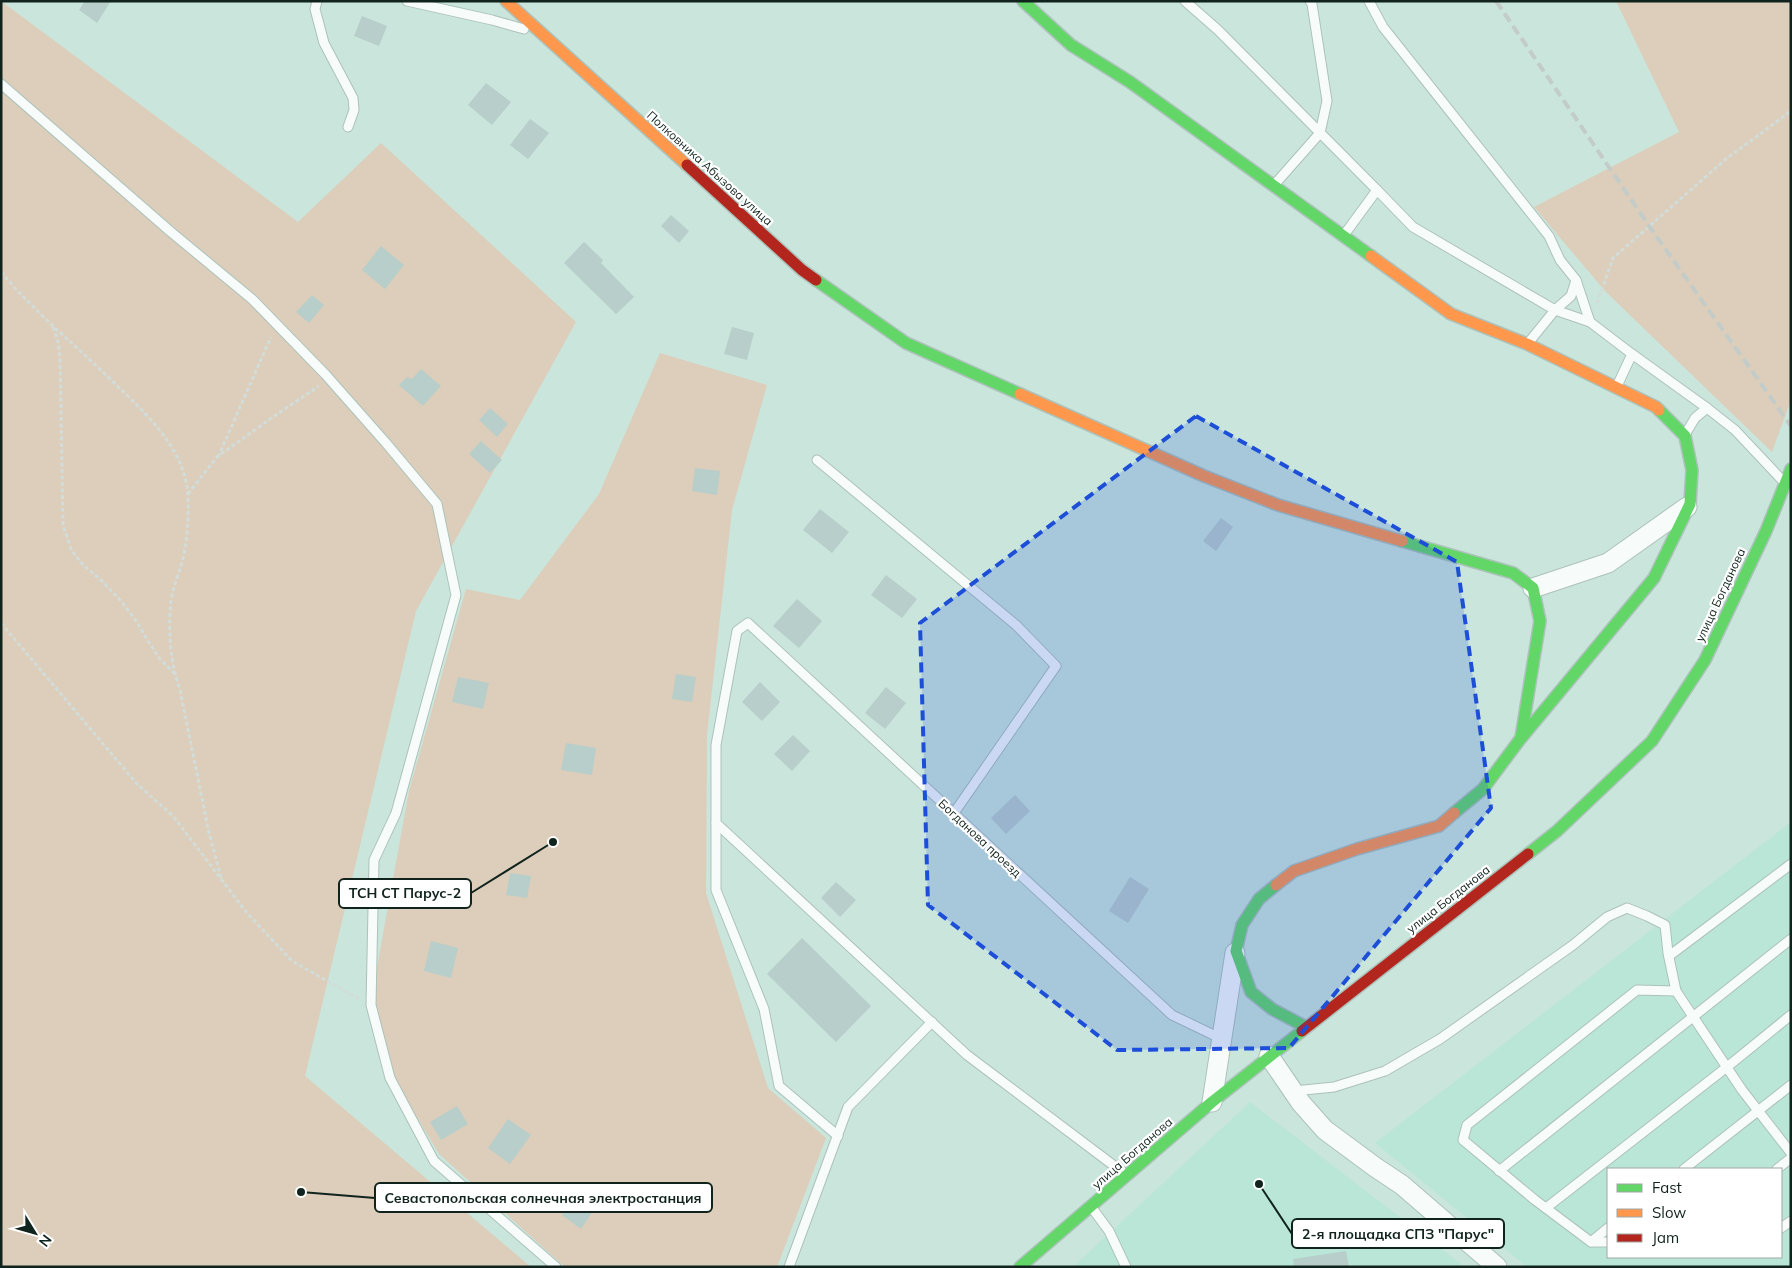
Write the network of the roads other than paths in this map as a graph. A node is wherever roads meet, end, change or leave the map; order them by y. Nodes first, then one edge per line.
1 (317, 1) edge
2 (407, 1) edge
3 (506, 1) edge
4 (1023, 1) edge
5 (1186, 1) edge
6 (1370, 1) edge
7 (1311, 2) edge
8 (543, 35) junction
9 (1, 84) edge
10 (348, 127) dead end
11 (1320, 133) junction
12 (1274, 186) junction
13 (1377, 190) junction
14 (1344, 236) junction
15 (1576, 280) junction
16 (1555, 310) junction
17 (1590, 322) junction
18 (1527, 344) junction
19 (1632, 354) junction
20 (1616, 389) junction
21 (1707, 408) junction
22 (1685, 436) junction
23 (817, 460) dead end
24 (1789, 480) edge
25 (1690, 504) junction
26 (1533, 588) junction
27 (1521, 738) junction
28 (954, 813) junction
29 (716, 823) junction
30 (1791, 864) edge
31 (1791, 939) edge
32 (1236, 951) junction
33 (1669, 956) junction
34 (1676, 991) junction
35 (1791, 1015) edge
36 (1694, 1017) junction
37 (932, 1022) junction
38 (1306, 1027) junction
39 (1222, 1039) junction
40 (1269, 1056) junction
41 (1727, 1067) junction
42 (1791, 1085) edge
43 (1294, 1091) junction
44 (1212, 1102) junction
45 (1759, 1111) junction
46 (838, 1136) junction
47 (1791, 1152) edge
48 (1791, 1158) edge
49 (1685, 1168) edge
50 (1778, 1168) edge
51 (1499, 1171) junction
52 (1126, 1175) junction
53 (1091, 1206) junction
54 (1546, 1208) junction
55 (1607, 1229) edge
56 (1590, 1242) junction
57 (1607, 1242) edge
58 (556, 1267) edge
59 (789, 1267) edge
60 (1020, 1267) edge
61 (1126, 1267) edge
62 (1497, 1267) edge

1 - 10 lane
2 - 8 lane
3 - 8 street, Полковника Абызова улица
4 - 12 street
5 - 11 lane
6 - 15 lane
7 - 11 lane
8 - 26 street, Полковника Абызова улица
9 - 58 lane
11 - 12 lane
11 - 13 lane
12 - 14 street
13 - 14 lane
13 - 16 lane
14 - 18 street
15 - 16 lane
15 - 17 lane
16 - 17 lane
16 - 18 lane
17 - 19 lane
18 - 20 street
19 - 20 lane
19 - 21 lane
20 - 22 street
21 - 22 lane
21 - 24 lane
22 - 25 street
23 - 28 lane
24 - 38 street, улица Богданова
25 - 26 street
25 - 27 street
26 - 27 street
27 - 32 street
28 - 29 lane, Богданова проезд
28 - 39 lane, Богданова проезд
29 - 37 lane
29 - 46 lane
30 - 33 lane
31 - 36 lane
32 - 38 street
32 - 39 street
33 - 34 lane
33 - 43 lane
34 - 36 lane
34 - 51 lane
35 - 41 lane
36 - 41 lane
36 - 51 lane
37 - 46 lane
37 - 52 lane
38 - 40 street, улица Богданова
39 - 44 street
40 - 43 street
40 - 44 street, улица Богданова
41 - 45 lane
41 - 54 lane
42 - 45 lane
43 - 62 street
44 - 52 street, улица Богданова
45 - 47 lane
45 - 49 lane
46 - 59 lane
48 - 50 lane
51 - 54 lane
52 - 53 street, улица Богданова
53 - 60 street, улица Богданова
53 - 61 lane
54 - 56 lane
55 - 56 lane
56 - 57 lane

